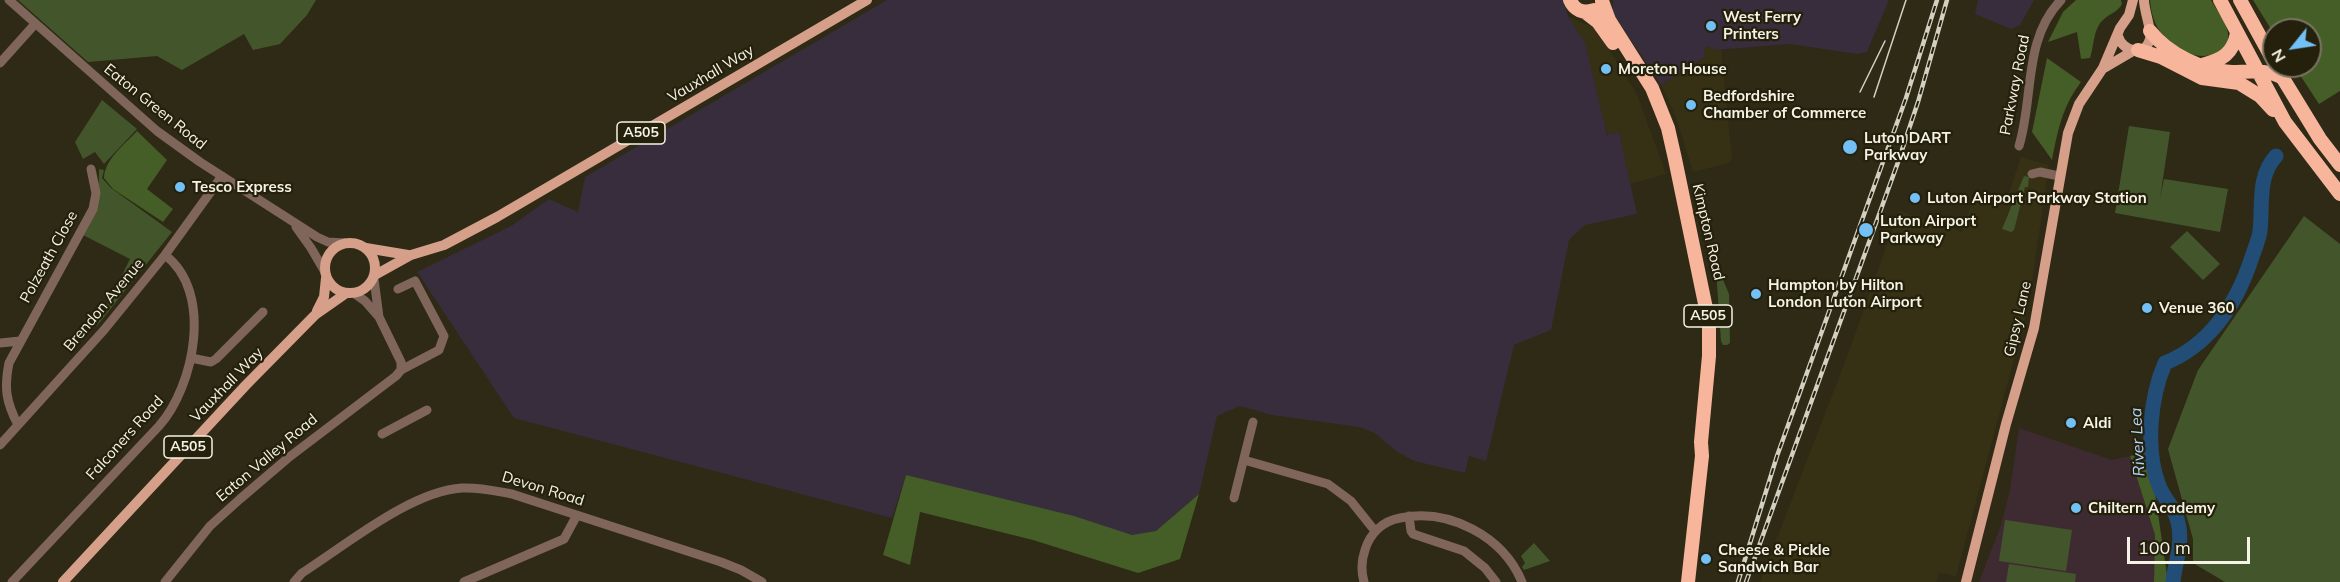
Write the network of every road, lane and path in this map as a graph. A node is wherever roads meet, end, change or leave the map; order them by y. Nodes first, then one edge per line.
1 (9, 0) edge
2 (867, 0) edge
3 (1570, 0) edge
4 (1602, 0) edge
5 (2061, 0) edge
6 (2133, 0) edge
7 (2144, 0) edge
8 (2220, 0) edge
9 (2240, 0) edge
10 (1585, 12) junction
11 (2124, 22) junction
12 (35, 24) junction
13 (2149, 29) junction
14 (2237, 33) junction
15 (2118, 36) junction
16 (2262, 40) edge
17 (2136, 50) junction
18 (0, 63) edge
19 (2202, 65) junction
20 (2103, 68) junction
21 (2258, 72) junction
22 (2262, 72) edge
23 (2283, 78) edge
24 (1658, 105) junction
25 (2286, 122) junction
26 (2019, 146) dead end
27 (2340, 165) edge
28 (91, 169) dead end
29 (2032, 174) dead end
30 (222, 176) junction
31 (2059, 176) junction
32 (2340, 194) edge
33 (293, 223) junction
34 (345, 243) junction
35 (366, 248) junction
36 (165, 255) junction
37 (411, 255) junction
38 (326, 275) junction
39 (374, 277) junction
40 (398, 289) dead end
41 (350, 294) junction
42 (263, 312) dead end
43 (315, 315) junction
44 (379, 317) junction
45 (20, 341) junction
46 (0, 343) edge
47 (191, 358) junction
48 (401, 370) junction
49 (427, 411) dead end
50 (1254, 422) dead end
51 (18, 425) junction
52 (382, 434) dead end
53 (1701, 441) junction
54 (0, 445) edge
55 (1244, 460) junction
56 (1234, 498) dead end
57 (577, 515) junction
58 (1409, 516) junction
59 (1375, 531) junction
60 (484, 578) edge
61 (12, 582) edge
62 (63, 582) edge
63 (165, 582) edge
64 (294, 582) edge
65 (464, 582) edge
66 (762, 582) edge
67 (1364, 582) edge
68 (1496, 582) edge
69 (1522, 582) edge
70 (1681, 582) edge
71 (1689, 582) edge
72 (1966, 582) edge

1 - 12 street, Eaton Green Road
2 - 37 main road, Vauxhall Way / A505
3 - 10 highway, Kimpton Road
4 - 10 highway
4 - 24 highway, Kimpton Road / A505
5 - 26 street, Parkway Road
6 - 11 main road
7 - 13 main road
8 - 14 highway
9 - 16 highway
10 - 24 highway, Kimpton Road / A505
11 - 13 main road
11 - 15 main road
12 - 18 street
12 - 30 street, Eaton Green Road
13 - 17 main road
13 - 19 highway
14 - 19 highway
14 - 21 highway
15 - 17 main road
15 - 20 main road, Gipsy Lane
17 - 20 main road, Gipsy Lane
17 - 25 highway
19 - 21 highway
20 - 31 main road, Gipsy Lane
21 - 22 highway
21 - 25 highway
23 - 27 highway
24 - 53 highway, Kimpton Road / A505
25 - 32 highway
28 - 45 street, Polzeath Close
29 - 31 street
30 - 33 street, Eaton Green Road
30 - 36 street, Brendon Avenue
31 - 72 main road, Gipsy Lane
33 - 34 street, Eaton Green Road
33 - 38 street, Eaton Green Road
34 - 35 main road
34 - 38 main road
35 - 37 main road, Vauxhall Way / A505
35 - 39 main road
36 - 47 street, Falconers Road
36 - 51 street, Brendon Avenue
37 - 39 main road, Vauxhall Way / A505
38 - 41 main road
38 - 43 main road, Vauxhall Way / A505
39 - 41 main road
39 - 44 street
40 - 48 street, Eaton Valley Road
41 - 43 main road, Vauxhall Way / A505
41 - 44 street
42 - 47 street
43 - 62 main road, Vauxhall Way / A505
44 - 48 street
45 - 46 street
45 - 51 street, Polzeath Close
47 - 61 street, Falconers Road
48 - 63 street, Eaton Valley Road
49 - 52 street
50 - 55 street
51 - 54 street, Brendon Avenue
53 - 70 highway, Kimpton Road / A505
53 - 71 highway, Kimpton Road / A505
55 - 56 street
55 - 59 street
57 - 60 street
57 - 64 street, Devon Road
57 - 66 street, Devon Road
58 - 59 street
58 - 68 street
58 - 69 street
59 - 67 street
60 - 65 street

